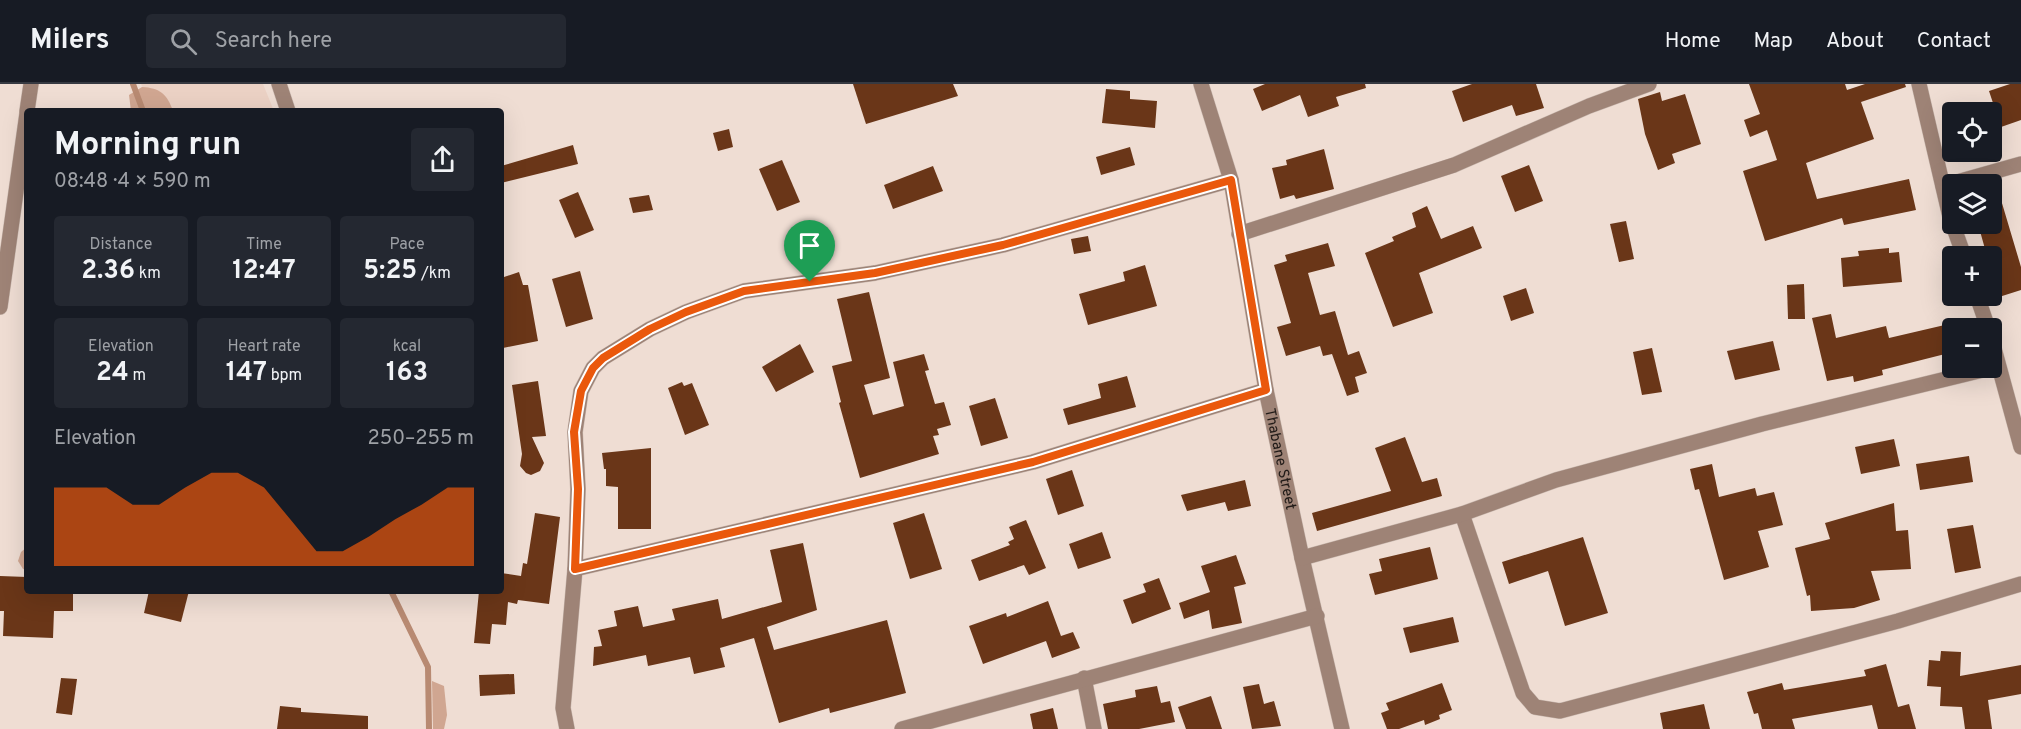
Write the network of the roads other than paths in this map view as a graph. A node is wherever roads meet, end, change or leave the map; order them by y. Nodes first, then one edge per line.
1 (31, 84) edge
2 (279, 84) edge
3 (1201, 84) edge
4 (1649, 84) edge
5 (1919, 84) edge
6 (28, 108) edge
7 (287, 108) edge
8 (24, 134) edge
9 (2021, 164) edge
10 (1986, 174) edge
11 (1231, 180) junction
12 (1942, 182) edge
13 (1239, 234) junction
14 (0, 307) edge
15 (1949, 378) edge
16 (1999, 378) edge
17 (1266, 390) junction
18 (2019, 428) edge
19 (2021, 447) edge
20 (1462, 514) junction
21 (1302, 558) junction
22 (575, 569) junction
23 (2021, 584) edge
24 (1317, 616) junction
25 (1084, 678) junction
26 (567, 729) edge
27 (902, 729) edge
28 (1094, 729) edge
29 (1342, 729) edge

1 - 6 street
2 - 7 street
3 - 11 street, Thabane Street
4 - 13 street
5 - 12 street
8 - 14 street
9 - 10 street
11 - 13 street, Thabane Street
11 - 22 street
13 - 17 street, Thabane Street
15 - 20 street
16 - 18 street
17 - 21 street, Thabane Street
17 - 22 street
18 - 19 street
20 - 21 street
20 - 23 street
21 - 24 street, Thabane Street
22 - 26 street
24 - 25 street
24 - 29 street, Thabane Street
25 - 27 street
25 - 28 street

